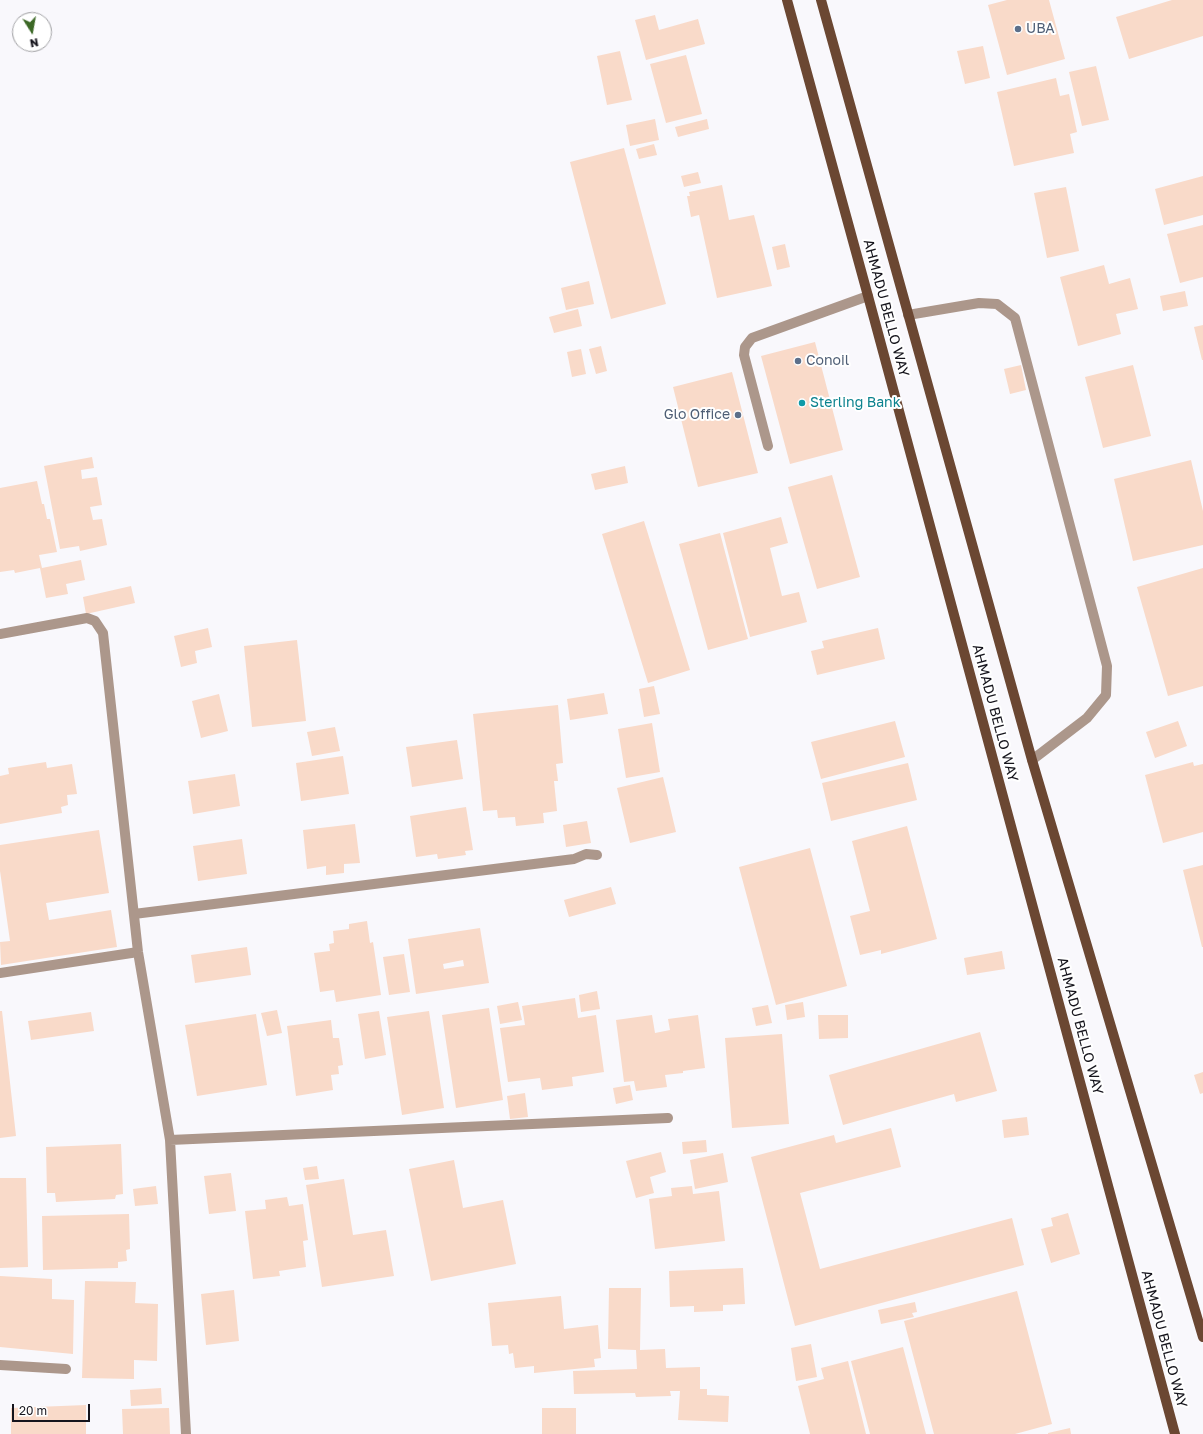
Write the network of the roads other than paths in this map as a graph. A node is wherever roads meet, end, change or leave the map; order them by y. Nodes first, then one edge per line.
1 (787, 0) edge
2 (821, 0) edge
3 (868, 296) junction
4 (908, 315) junction
5 (768, 446) dead end
6 (0, 634) edge
7 (1032, 760) junction
8 (597, 855) dead end
9 (134, 914) junction
10 (138, 952) junction
11 (0, 973) edge
12 (668, 1118) dead end
13 (170, 1140) junction
14 (1203, 1337) edge
15 (0, 1365) edge
16 (66, 1369) dead end
17 (186, 1434) edge
18 (1175, 1434) edge

1 - 3 main road, AHMADU BELLO WAY
2 - 4 main road, AHMADU BELLO WAY
3 - 5 street
3 - 18 main road, AHMADU BELLO WAY
4 - 7 main road, AHMADU BELLO WAY
4 - 7 street
6 - 9 street
7 - 14 main road, AHMADU BELLO WAY
8 - 9 street
9 - 10 street
10 - 11 street
10 - 13 street
12 - 13 street
13 - 17 street
15 - 16 street

